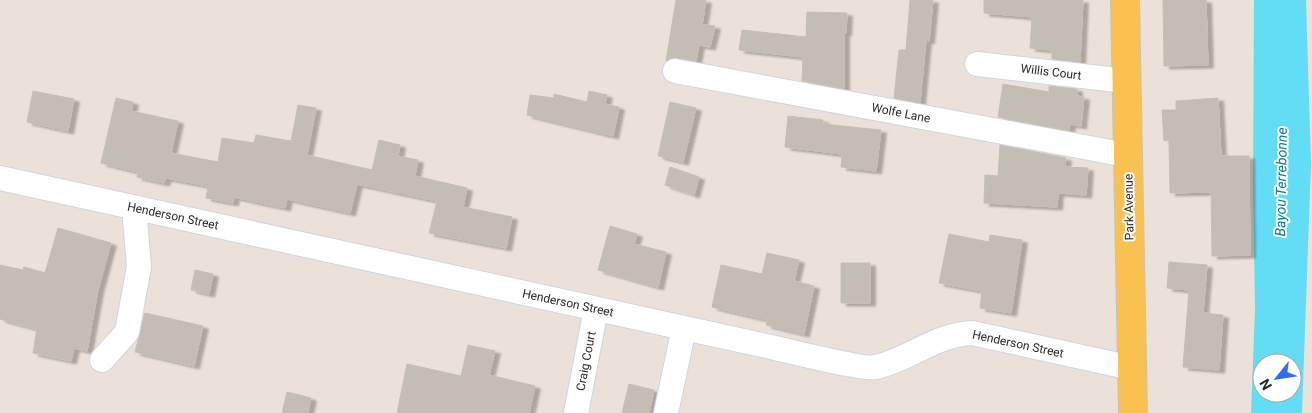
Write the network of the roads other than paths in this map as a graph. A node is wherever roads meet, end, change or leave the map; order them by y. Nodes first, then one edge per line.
1 (1125, 0) edge
2 (977, 64) dead end
3 (675, 71) dead end
4 (1126, 81) junction
5 (1127, 155) junction
6 (0, 178) edge
7 (134, 208) junction
8 (596, 309) junction
9 (684, 328) junction
10 (102, 360) dead end
11 (1132, 368) junction
12 (576, 413) edge
13 (666, 413) edge
14 (1133, 413) edge

1 - 4 main road, Park Avenue
2 - 4 street, Willis Court
3 - 5 street, Wolfe Lane
4 - 5 main road, Park Avenue
5 - 11 main road, Park Avenue
6 - 7 street, Henderson Street
7 - 8 street, Henderson Street
7 - 10 street
8 - 9 street, Henderson Street
8 - 12 street, Craig Court
9 - 11 street, Henderson Street
9 - 13 street
11 - 14 main road, Park Avenue

